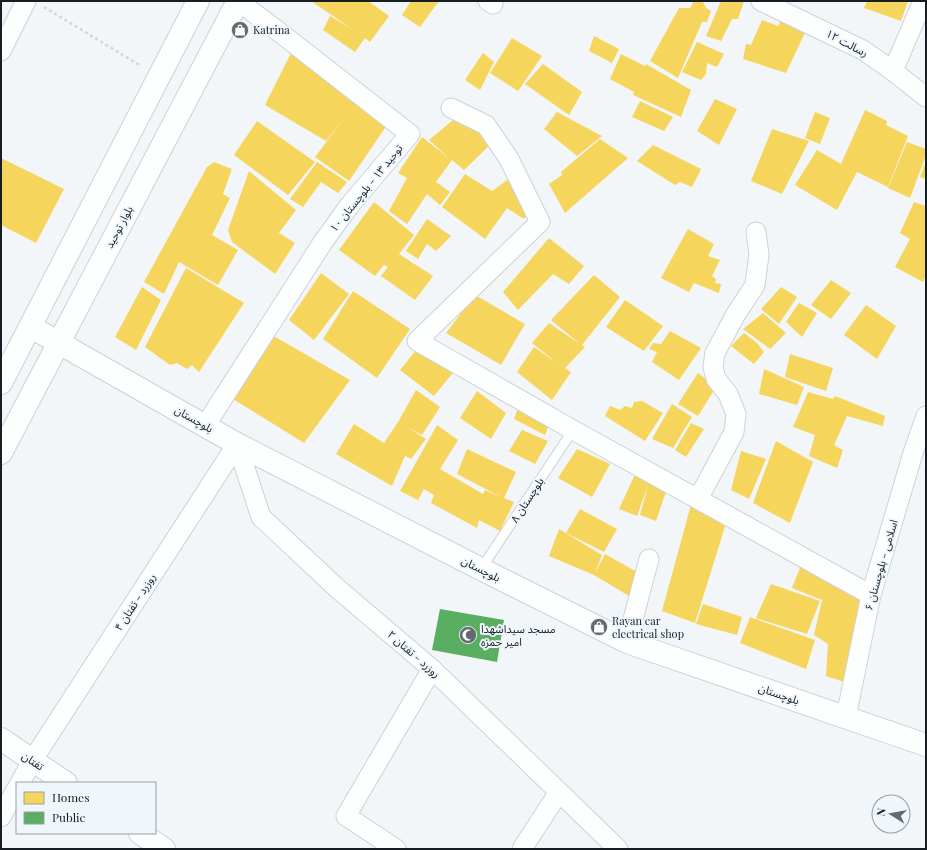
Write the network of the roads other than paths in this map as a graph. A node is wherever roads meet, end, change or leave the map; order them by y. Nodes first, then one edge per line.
1 (198, 1) edge
2 (238, 1) edge
3 (761, 1) edge
4 (923, 1) edge
5 (33, 3) edge
6 (1, 51) edge
7 (893, 71) junction
8 (926, 97) edge
9 (451, 108) dead end
10 (756, 232) dead end
11 (31, 327) junction
12 (59, 342) junction
13 (1, 383) edge
14 (926, 416) edge
15 (205, 426) junction
16 (573, 430) junction
17 (237, 444) junction
18 (1, 453) edge
19 (919, 456) edge
20 (698, 499) junction
21 (649, 559) dead end
22 (481, 569) junction
23 (871, 595) junction
24 (627, 642) junction
25 (432, 669) junction
26 (846, 717) junction
27 (1, 739) edge
28 (926, 745) edge
29 (32, 761) junction
30 (21, 782) edge
31 (64, 782) edge
32 (16, 790) edge
33 (559, 792) junction
34 (1, 817) edge
35 (142, 834) edge
36 (164, 849) edge
37 (396, 849) edge
38 (522, 849) edge
39 (618, 849) edge

1 - 11 street
2 - 12 street, بلوار توحید
2 - 15 street, توحید ۱۳ - بلوچستان ۱۰
3 - 7 street, رسالت ۱۲
4 - 7 street
5 - 6 street
7 - 8 street, رسالت ۱۲
9 - 16 street
10 - 20 street
11 - 12 street, بلوچستان
11 - 13 street
12 - 15 street, بلوچستان
12 - 18 street, بلوار توحید
14 - 19 street, اسلامی - بلوچستان ۶
15 - 17 street, بلوچستان
16 - 20 street
16 - 22 lane, بلوچستان ۸
17 - 22 street, بلوچستان
17 - 25 street, روزرد - تفتان ۲
17 - 29 street, روزرد - تفتان ۴
19 - 23 street, اسلامی - بلوچستان ۶
20 - 23 street
21 - 24 street
22 - 24 street, بلوچستان
23 - 26 street, اسلامی - بلوچستان ۶
24 - 26 street, بلوچستان
25 - 33 street, روزرد - تفتان ۲
25 - 37 street
26 - 28 street, بلوچستان
27 - 29 street, تفتان
29 - 30 street, روزرد - تفتان ۴
29 - 31 street, تفتان
32 - 34 street
33 - 38 street
33 - 39 street, روزرد - تفتان ۲
35 - 36 street

